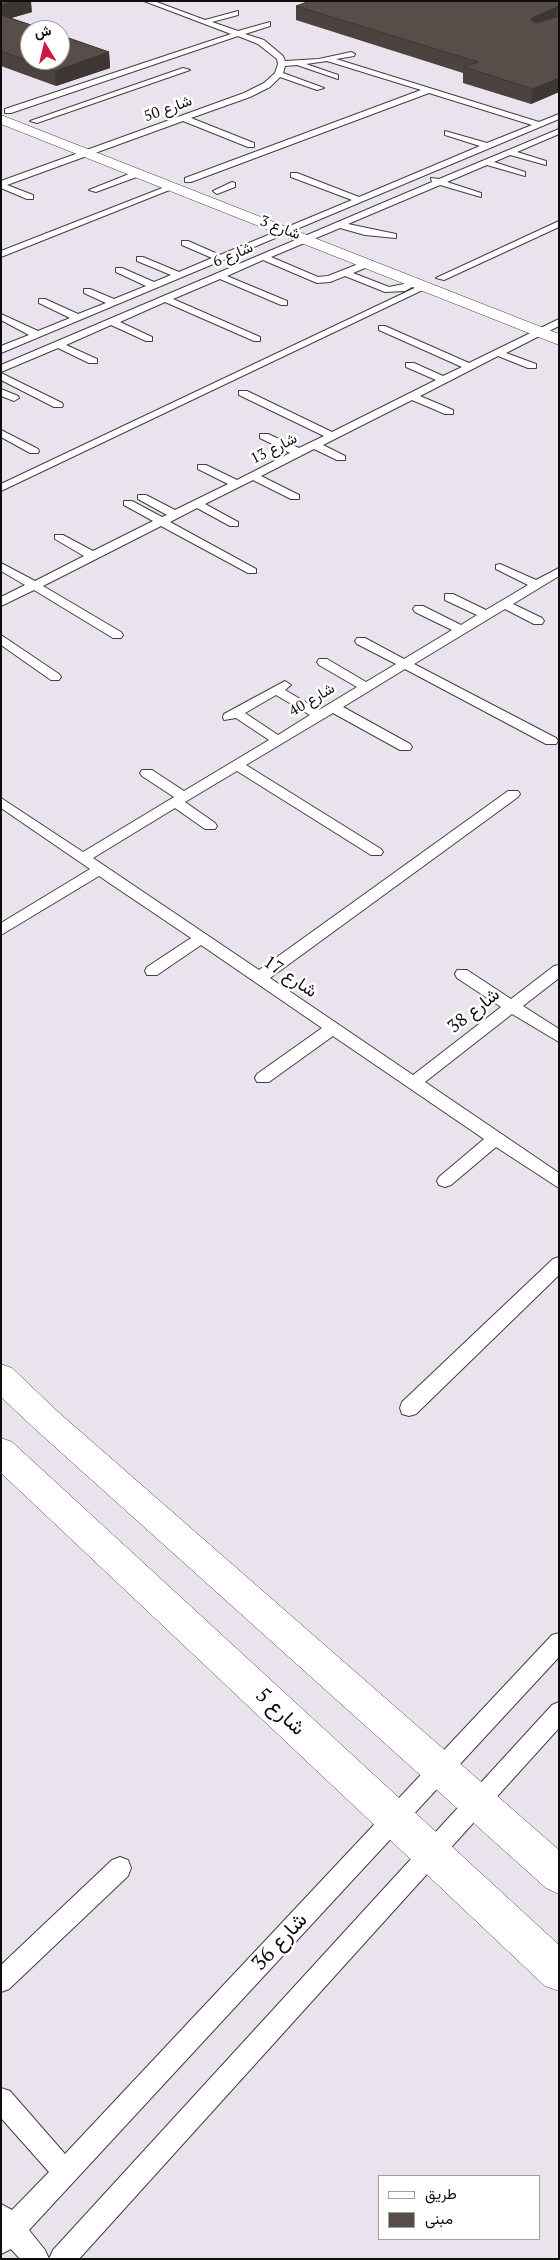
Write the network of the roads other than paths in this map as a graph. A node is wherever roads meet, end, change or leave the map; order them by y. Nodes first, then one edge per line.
1 (147, 1) edge
2 (168, 1) edge
3 (157, 4) junction
4 (235, 13) dead end
5 (205, 22) junction
6 (267, 24) dead end
7 (239, 34) junction
8 (351, 54) dead end
9 (330, 60) junction
10 (282, 64) junction
11 (297, 64) junction
12 (186, 70) dead end
13 (410, 73) dead end
14 (279, 74) junction
15 (335, 77) dead end
16 (393, 79) junction
17 (320, 88) dead end
18 (429, 90) junction
19 (234, 100) junction
20 (248, 105) dead end
21 (4, 113) edge
22 (559, 116) edge
23 (488, 117) dead end
24 (183, 118) junction
25 (34, 121) junction
26 (538, 124) junction
27 (527, 129) junction
28 (559, 131) edge
29 (448, 133) dead end
30 (251, 145) dead end
31 (487, 146) junction
32 (102, 148) junction
33 (509, 152) junction
34 (88, 153) junction
35 (486, 162) junction
36 (543, 163) dead end
37 (138, 173) junction
38 (522, 174) dead end
39 (294, 175) dead end
40 (420, 175) junction
41 (188, 180) junction
42 (439, 181) junction
43 (1, 185) edge
44 (232, 186) dead end
45 (173, 187) junction
46 (93, 190) dead end
47 (217, 192) junction
48 (313, 192) dead end
49 (478, 195) dead end
50 (30, 197) dead end
51 (360, 200) junction
52 (348, 205) junction
53 (302, 224) junction
54 (559, 224) edge
55 (340, 225) junction
56 (286, 231) junction
57 (323, 232) junction
58 (393, 236) dead end
59 (307, 239) junction
60 (185, 243) dead end
61 (1, 254) edge
62 (263, 257) junction
63 (140, 258) dead end
64 (220, 258) junction
65 (369, 263) junction
66 (119, 270) dead end
67 (346, 273) junction
68 (180, 275) junction
69 (220, 276) junction
70 (441, 278) junction
71 (421, 284) junction
72 (155, 286) junction
73 (87, 291) dead end
74 (166, 299) junction
75 (42, 301) dead end
76 (284, 302) dead end
77 (114, 303) junction
78 (2, 317) edge
79 (79, 318) junction
80 (112, 322) junction
81 (558, 324) edge
82 (382, 328) dead end
83 (540, 332) junction
84 (38, 335) junction
85 (149, 339) dead end
86 (257, 339) dead end
87 (559, 340) edge
88 (58, 345) junction
89 (1, 350) edge
90 (498, 353) junction
91 (93, 361) dead end
92 (410, 365) dead end
93 (532, 366) dead end
94 (470, 367) junction
95 (1, 369) edge
96 (1, 376) edge
97 (444, 380) junction
98 (1, 392) edge
99 (243, 393) dead end
100 (413, 396) junction
101 (14, 398) dead end
102 (58, 405) dead end
103 (449, 412) dead end
104 (1, 434) edge
105 (264, 436) dead end
106 (333, 436) junction
107 (315, 445) junction
108 (34, 451) dead end
109 (300, 453) junction
110 (341, 458) dead end
111 (207, 464) dead end
112 (246, 480) junction
113 (1, 488) edge
114 (142, 497) dead end
115 (295, 497) dead end
116 (128, 503) dead end
117 (197, 504) junction
118 (176, 515) junction
119 (163, 521) junction
120 (234, 524) dead end
121 (59, 537) dead end
122 (93, 556) junction
123 (2, 566) edge
124 (500, 567) dead end
125 (252, 571) dead end
126 (559, 571) edge
127 (536, 584) junction
128 (35, 585) junction
129 (449, 597) dead end
130 (1, 602) edge
131 (504, 604) junction
132 (419, 608) dead end
133 (486, 615) junction
134 (538, 620) dead end
135 (461, 630) junction
136 (117, 635) dead end
137 (1, 639) edge
138 (361, 640) dead end
139 (323, 662) dead end
140 (405, 664) junction
141 (55, 676) dead end
142 (366, 687) junction
143 (333, 707) junction
144 (319, 715) junction
145 (278, 740) junction
146 (551, 741) dead end
147 (405, 747) dead end
148 (236, 765) junction
149 (147, 773) dead end
150 (513, 794) dead end
151 (179, 800) junction
152 (1, 802) edge
153 (210, 826) dead end
154 (376, 852) dead end
155 (83, 858) junction
156 (100, 870) junction
157 (1, 930) edge
158 (200, 939) junction
159 (559, 970) edge
160 (152, 971) dead end
161 (462, 974) dead end
162 (258, 978) junction
163 (512, 1007) junction
164 (332, 1029) junction
165 (559, 1037) edge
166 (263, 1078) dead end
167 (413, 1083) junction
168 (495, 1139) junction
169 (445, 1181) dead end
170 (559, 1182) edge
171 (559, 1264) edge
172 (1, 1377) edge
173 (409, 1408) dead end
174 (1, 1452) edge
175 (559, 1642) edge
176 (559, 1712) edge
177 (441, 1768) junction
178 (476, 1801) junction
179 (394, 1819) junction
180 (430, 1852) junction
181 (120, 1868) dead end
182 (559, 1875) edge
183 (559, 1972) edge
184 (1, 1981) edge
185 (1, 2100) edge
186 (66, 2173) junction
187 (5, 2229) edge
188 (36, 2259) edge
189 (62, 2259) edge

1 - 3 lane
2 - 3 lane
3 - 5 lane
4 - 5 lane
5 - 7 lane
6 - 7 lane
7 - 10 lane
7 - 21 lane
8 - 9 lane
9 - 11 lane
9 - 16 lane
10 - 11 lane
10 - 14 lane
11 - 15 lane
12 - 25 lane
13 - 16 lane
14 - 17 lane
14 - 19 lane, شارع 50
16 - 18 lane
18 - 26 lane
18 - 41 lane
19 - 20 lane
19 - 24 lane, شارع 50
21 - 25 street, شارع 3
21 - 34 street, شارع 3
22 - 26 lane, شارع 6
23 - 27 lane
24 - 30 lane
24 - 32 lane, شارع 50
25 - 32 street, شارع 3
26 - 27 lane, شارع 6
27 - 31 lane, شارع 6
28 - 33 lane, شارع 6
29 - 31 lane
31 - 40 lane, شارع 6
32 - 34 lane, شارع 50
32 - 41 street, شارع 3
33 - 35 lane, شارع 6
33 - 36 lane
34 - 37 street, شارع 3
34 - 43 lane, شارع 50
35 - 38 lane
35 - 42 lane, شارع 6
37 - 45 street, شارع 3
37 - 46 lane
39 - 51 lane
40 - 42 lane
40 - 51 lane, شارع 6
41 - 47 street, شارع 3
42 - 49 lane
42 - 55 lane, شارع 6
43 - 50 lane
44 - 47 lane
45 - 56 street, شارع 3
45 - 61 lane
47 - 53 street, شارع 3
48 - 52 lane
51 - 52 lane, شارع 6
52 - 53 lane, شارع 6
53 - 56 lane, شارع 6
53 - 57 street, شارع 3
54 - 70 lane
55 - 57 lane, شارع 6
55 - 58 lane
56 - 59 street, شارع 3
56 - 64 lane, شارع 6
57 - 59 lane, شارع 6
57 - 70 street, شارع 3
59 - 62 lane, شارع 6
59 - 65 street, شارع 3
60 - 64 lane
62 - 67 lane
62 - 69 lane, شارع 6
63 - 68 lane
64 - 68 lane, شارع 6
65 - 67 lane
65 - 71 street, شارع 3
66 - 72 lane
67 - 71 lane
68 - 72 lane, شارع 6
69 - 74 lane, شارع 6
69 - 76 lane
70 - 81 street, شارع 3
71 - 83 street, شارع 3
71 - 113 lane
72 - 77 lane, شارع 6
73 - 77 lane
74 - 80 lane, شارع 6
74 - 86 lane
75 - 79 lane
77 - 79 lane, شارع 6
78 - 84 lane
79 - 84 lane, شارع 6
80 - 85 lane
80 - 88 lane, شارع 6
81 - 83 lane, شارع 13
82 - 94 lane
83 - 87 street, شارع 3
83 - 90 lane, شارع 13
84 - 89 lane, شارع 6
88 - 91 lane
88 - 95 lane, شارع 6
90 - 93 lane
90 - 94 lane, شارع 13
92 - 97 lane
94 - 97 lane, شارع 13
96 - 102 lane
97 - 100 lane, شارع 13
98 - 101 lane
99 - 106 lane
100 - 103 lane
100 - 106 lane, شارع 13
104 - 108 lane
105 - 109 lane
106 - 107 lane, شارع 13
107 - 109 lane, شارع 13
107 - 110 lane
109 - 112 lane, شارع 13
111 - 112 lane
112 - 115 lane
112 - 117 lane, شارع 13
114 - 118 lane
116 - 119 lane
117 - 118 lane, شارع 13
117 - 120 lane
118 - 119 lane, شارع 13
119 - 122 lane, شارع 13
119 - 125 lane
121 - 122 lane
122 - 128 lane, شارع 13
123 - 128 lane
124 - 127 lane
126 - 127 lane, شارع 40
127 - 131 lane, شارع 40
128 - 130 lane, شارع 13
128 - 136 lane
129 - 133 lane
131 - 133 lane, شارع 40
131 - 134 lane
132 - 135 lane
133 - 135 lane, شارع 40
135 - 140 lane, شارع 40
137 - 141 lane
138 - 140 lane
139 - 142 lane
140 - 142 lane, شارع 40
140 - 146 lane
142 - 143 lane, شارع 40
143 - 144 lane, شارع 40
143 - 147 lane
144 - 145 lane, شارع 40
144 - 145 lane
145 - 148 lane, شارع 40
148 - 151 lane, شارع 40
148 - 154 lane
149 - 151 lane
150 - 162 lane
151 - 153 lane
151 - 155 lane, شارع 40
152 - 155 lane, شارع 17
155 - 156 lane, شارع 17
156 - 157 lane
156 - 158 lane, شارع 17
158 - 160 lane
158 - 162 lane, شارع 17
159 - 163 lane, شارع 38
161 - 163 lane
162 - 164 lane, شارع 17
163 - 165 lane
163 - 167 lane, شارع 38
164 - 166 lane
164 - 167 lane, شارع 17
167 - 168 lane, شارع 17
168 - 169 lane
168 - 170 lane, شارع 17
171 - 173 lane
172 - 177 street
174 - 179 street, شارع 5
175 - 177 lane, شارع 36
176 - 178 lane
177 - 178 street
177 - 179 lane, شارع 36
178 - 180 lane
178 - 182 street
179 - 180 street, شارع 5
179 - 186 lane, شارع 36
180 - 183 street, شارع 5
180 - 189 lane
181 - 184 lane
185 - 186 lane
186 - 187 lane, شارع 36
187 - 188 lane

